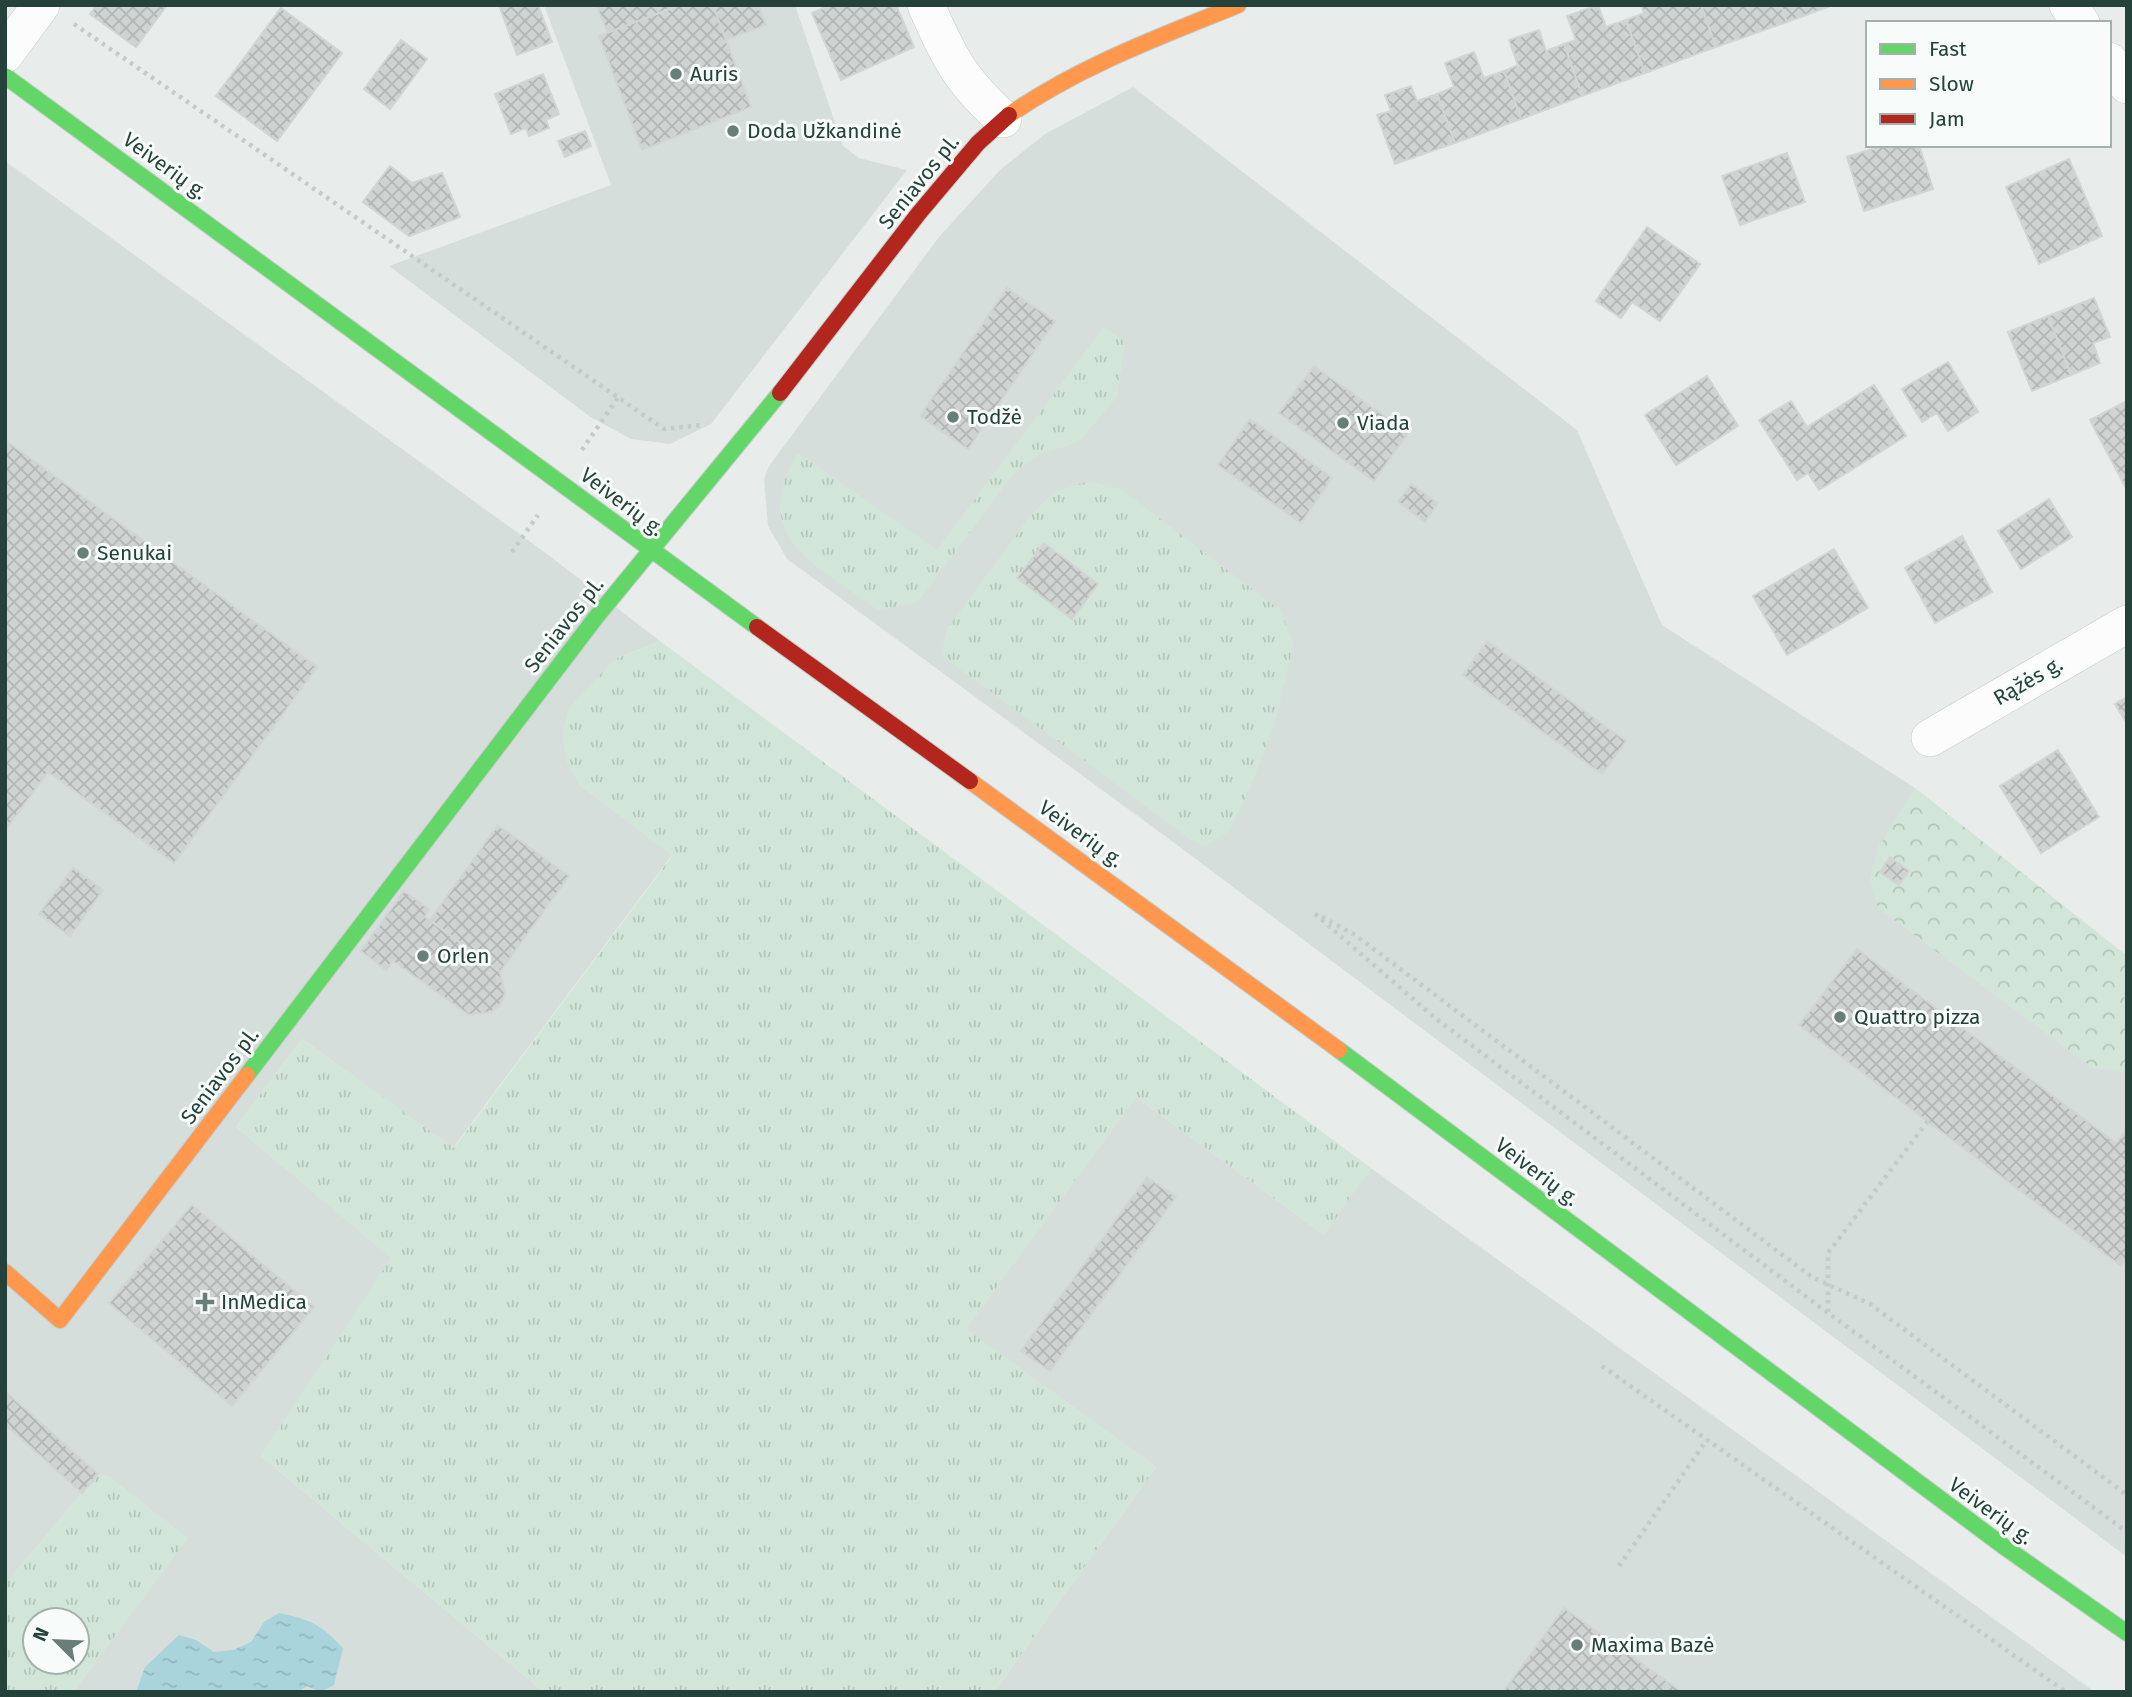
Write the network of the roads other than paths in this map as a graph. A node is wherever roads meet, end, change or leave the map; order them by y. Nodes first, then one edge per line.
1 (926, 5) edge
2 (1238, 5) edge
3 (2068, 5) edge
4 (56, 13) edge
5 (2080, 21) edge
6 (5, 54) edge
7 (2111, 64) edge
8 (5, 76) edge
9 (2127, 85) edge
10 (1003, 119) junction
11 (652, 551) junction
12 (2127, 625) edge
13 (1930, 738) dead end
14 (5, 1272) edge
15 (2127, 1633) edge

1 - 10 street
2 - 10 main road, Seniavos pl.
3 - 5 street
4 - 6 street
7 - 9 street
8 - 11 main road, Veiverių g.
10 - 11 main road, Seniavos pl.
11 - 14 main road, Seniavos pl.
11 - 15 main road, Veiverių g.
12 - 13 street, Rąžės g.

